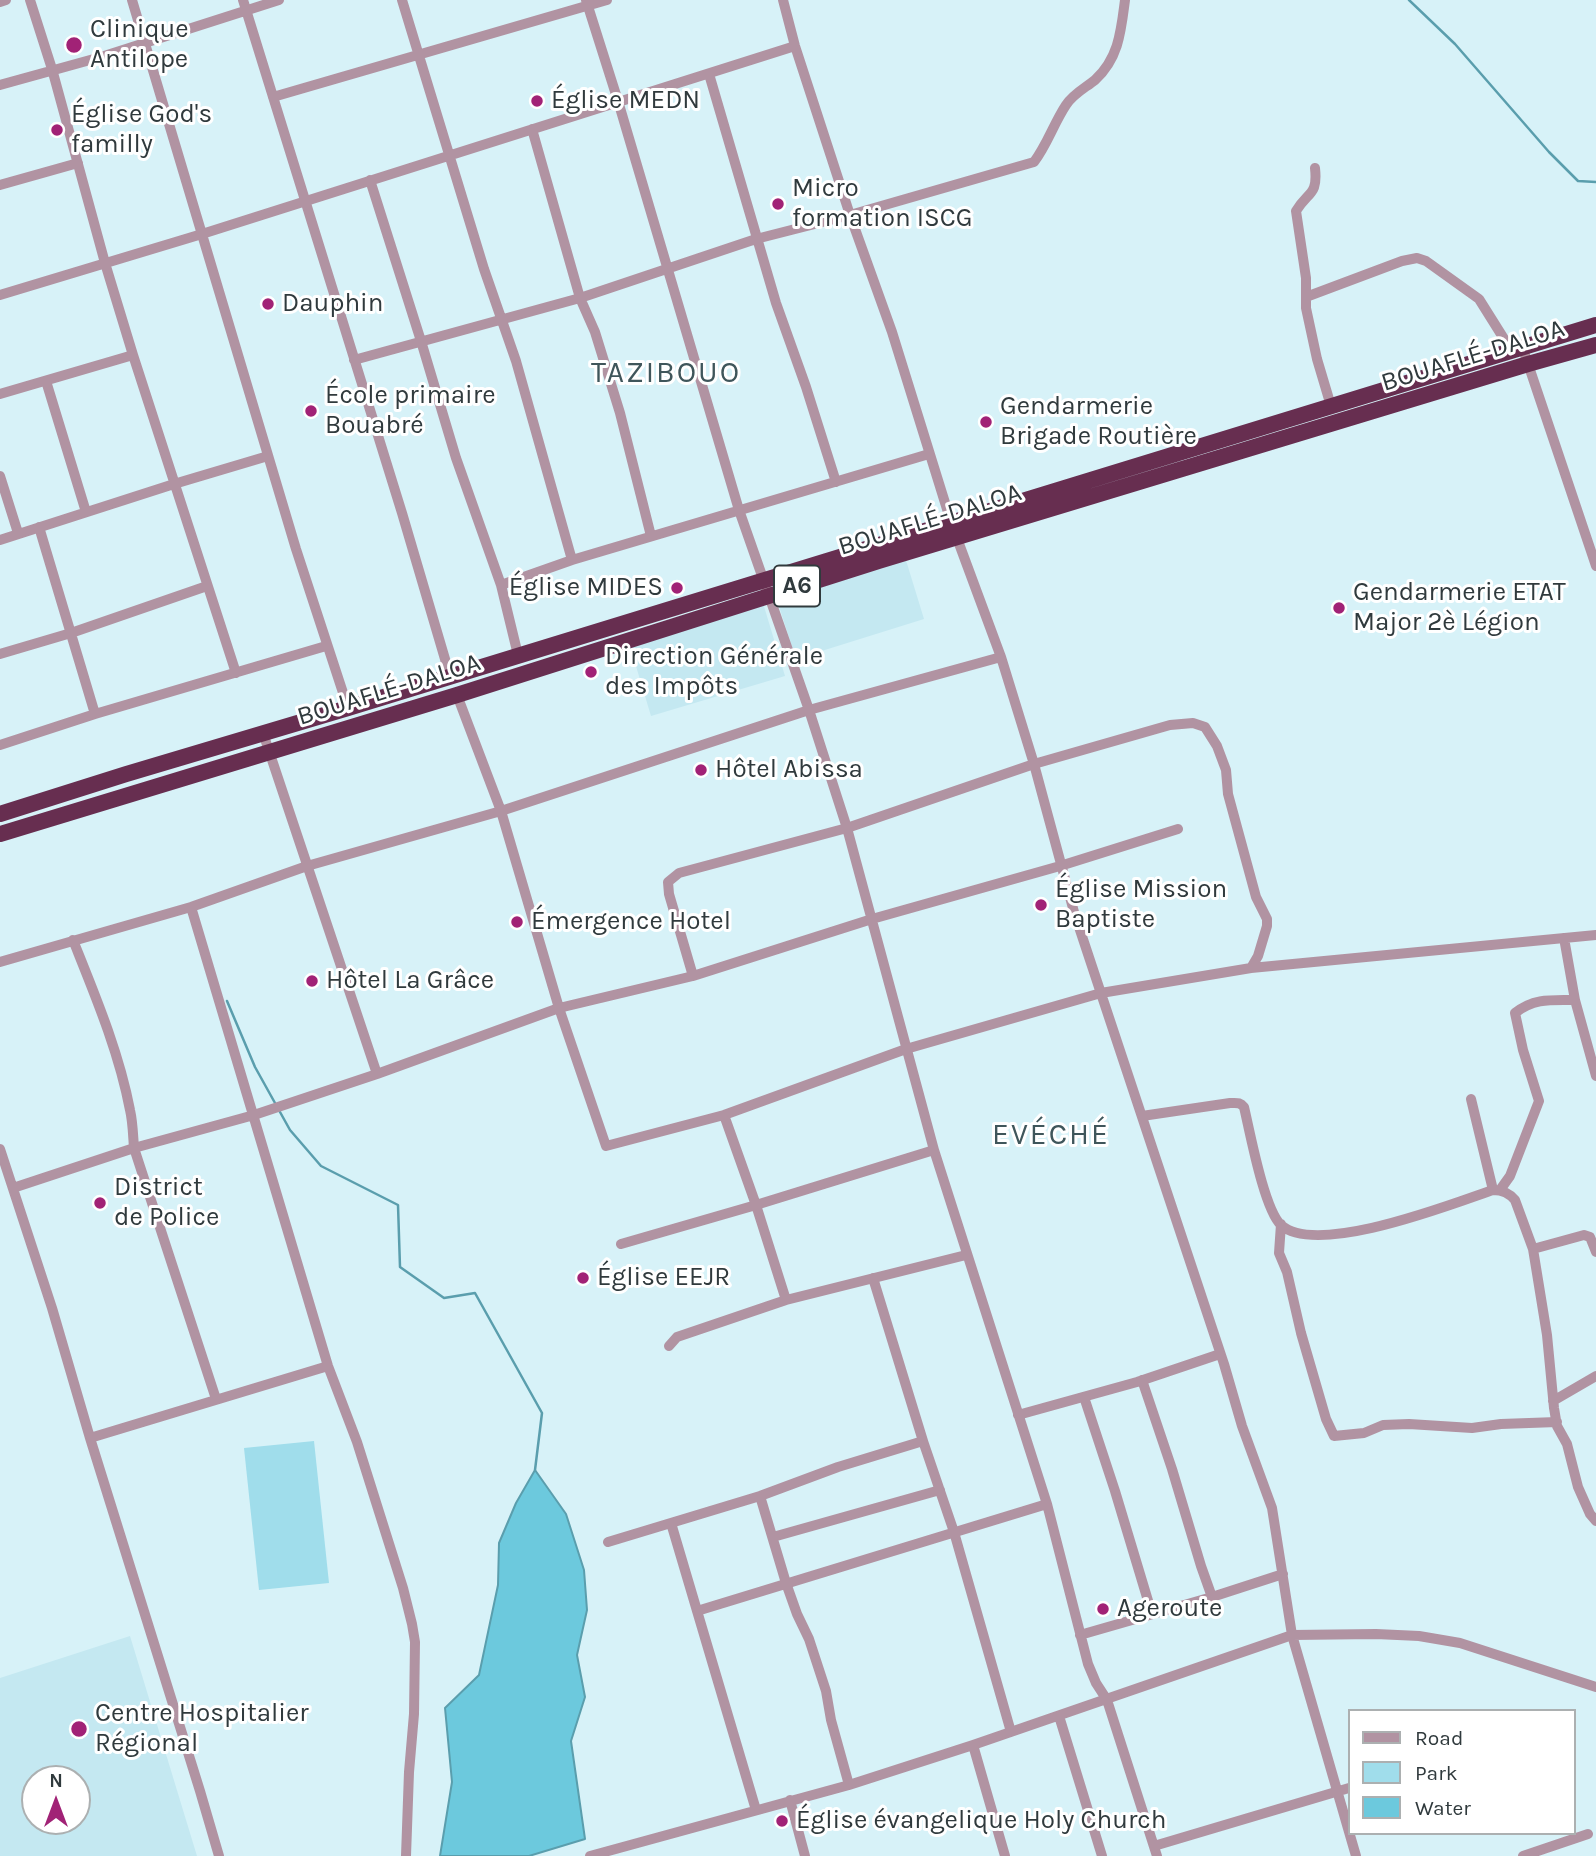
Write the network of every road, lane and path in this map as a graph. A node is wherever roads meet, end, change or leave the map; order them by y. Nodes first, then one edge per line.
1 (6, 0) edge
2 (30, 0) edge
3 (132, 0) edge
4 (279, 0) edge
5 (402, 0) edge
6 (607, 0) edge
7 (783, 0) edge
8 (1125, 0) edge
9 (0, 2) edge
10 (587, 3) edge
11 (244, 5) edge
12 (145, 42) junction
13 (795, 46) junction
14 (419, 54) junction
15 (52, 69) junction
16 (709, 74) junction
17 (0, 85) edge
18 (273, 97) junction
19 (618, 101) junction
20 (531, 129) junction
21 (450, 155) junction
22 (78, 163) junction
23 (1315, 168) dead end
24 (370, 180) junction
25 (0, 185) edge
26 (305, 201) junction
27 (850, 215) junction
28 (202, 234) junction
29 (756, 239) junction
30 (105, 263) junction
31 (667, 268) junction
32 (0, 295) edge
33 (1306, 297) junction
34 (580, 298) junction
35 (501, 320) junction
36 (1596, 325) edge
37 (421, 341) junction
38 (1596, 345) edge
39 (1517, 348) junction
40 (133, 355) junction
41 (354, 360) junction
42 (1528, 364) junction
43 (46, 381) junction
44 (0, 394) edge
45 (1331, 406) junction
46 (929, 454) junction
47 (268, 456) junction
48 (0, 476) edge
49 (836, 482) junction
50 (174, 484) junction
51 (739, 510) junction
52 (86, 512) junction
53 (39, 527) junction
54 (954, 530) junction
55 (18, 534) junction
56 (652, 536) junction
57 (0, 540) edge
58 (572, 560) junction
59 (1596, 566) edge
60 (500, 584) junction
61 (207, 586) junction
62 (767, 587) junction
63 (71, 633) junction
64 (326, 646) junction
65 (0, 654) edge
66 (518, 655) junction
67 (1001, 657) junction
68 (236, 673) junction
69 (450, 676) junction
70 (457, 695) junction
71 (348, 708) junction
72 (809, 710) junction
73 (95, 714) junction
74 (263, 733) junction
75 (0, 745) edge
76 (270, 753) junction
77 (1034, 764) junction
78 (501, 811) junction
79 (0, 814) edge
80 (847, 828) junction
81 (1178, 829) dead end
82 (0, 834) edge
83 (307, 866) junction
84 (1060, 866) junction
85 (191, 906) junction
86 (872, 919) junction
87 (1596, 935) edge
88 (1564, 938) junction
89 (73, 940) junction
90 (0, 962) edge
91 (1251, 968) junction
92 (693, 976) junction
93 (1101, 993) junction
94 (1574, 1000) junction
95 (559, 1009) junction
96 (906, 1049) junction
97 (377, 1074) junction
98 (1596, 1076) edge
99 (1471, 1099) dead end
100 (254, 1115) junction
101 (724, 1115) junction
102 (1142, 1116) junction
103 (0, 1149) edge
104 (134, 1149) junction
105 (934, 1150) junction
106 (13, 1188) junction
107 (1497, 1190) junction
108 (757, 1205) junction
109 (1281, 1224) junction
110 (621, 1244) dead end
111 (1533, 1249) junction
112 (1596, 1252) edge
113 (966, 1255) junction
114 (873, 1278) junction
115 (786, 1300) junction
116 (669, 1346) dead end
117 (1220, 1354) junction
118 (328, 1366) junction
119 (1596, 1376) edge
120 (1142, 1380) junction
121 (1084, 1397) junction
122 (216, 1399) junction
123 (1553, 1401) junction
124 (1018, 1415) junction
125 (1557, 1422) junction
126 (90, 1438) junction
127 (923, 1441) junction
128 (940, 1490) junction
129 (760, 1496) junction
130 (1046, 1504) junction
131 (1596, 1521) edge
132 (671, 1522) junction
133 (954, 1532) junction
134 (772, 1537) junction
135 (608, 1542) dead end
136 (1283, 1574) junction
137 (786, 1583) junction
138 (1212, 1597) junction
139 (697, 1611) junction
140 (1152, 1614) junction
141 (1080, 1635) junction
142 (1292, 1635) junction
143 (1596, 1687) edge
144 (1107, 1700) junction
145 (1059, 1716) junction
146 (1011, 1732) junction
147 (973, 1745) junction
148 (849, 1785) junction
149 (1348, 1788) edge
150 (1337, 1792) junction
151 (790, 1800) junction
152 (756, 1810) junction
153 (1348, 1829) edge
154 (1588, 1834) dead end
155 (1350, 1835) edge
156 (1155, 1851) edge
157 (219, 1856) edge
158 (406, 1856) edge
159 (590, 1856) edge
160 (805, 1856) edge
161 (1005, 1856) edge
162 (1102, 1856) edge
163 (1356, 1856) edge
164 (1523, 1856) edge

1 - 9 street
2 - 15 street
3 - 12 street
4 - 11 street
5 - 14 street
6 - 10 street
7 - 13 street
8 - 27 street
10 - 14 street
10 - 19 street
11 - 12 street
11 - 18 street
12 - 15 street
12 - 28 street
13 - 16 street
13 - 27 street
14 - 18 street
14 - 21 street
15 - 17 street
15 - 22 street
16 - 19 street
16 - 29 street
18 - 26 street
19 - 20 street
19 - 31 street
20 - 21 street
20 - 34 street
21 - 24 street
21 - 35 street
22 - 25 street
22 - 30 street
23 - 33 street
24 - 26 street
24 - 37 street
26 - 28 street
26 - 41 street
27 - 29 street
27 - 46 street
28 - 30 street
28 - 47 street
29 - 31 street
29 - 49 street
30 - 32 street
30 - 40 street
31 - 34 street
31 - 51 street
33 - 39 street
33 - 45 street
34 - 35 street
34 - 56 street
35 - 37 street
35 - 58 street
36 - 39 highway, BOUAFLÉ-DALOA / A6
37 - 41 street
37 - 60 street
38 - 42 highway, BOUAFLÉ-DALOA / A6
39 - 42 street
39 - 45 highway, BOUAFLÉ-DALOA / A6
40 - 43 street
40 - 50 street
41 - 69 street
42 - 54 highway, BOUAFLÉ-DALOA / A6
42 - 59 street
43 - 44 street
43 - 52 street
45 - 54 highway, BOUAFLÉ-DALOA / A6
46 - 49 street
46 - 54 street
47 - 50 street
47 - 64 street
48 - 55 street
49 - 51 street
50 - 52 street
50 - 61 street
51 - 56 street
51 - 62 street
52 - 53 street
53 - 55 street
53 - 63 street
54 - 62 highway, BOUAFLÉ-DALOA / A6
54 - 67 street
55 - 57 street
56 - 58 street
58 - 60 street
60 - 66 street
61 - 63 street
61 - 68 street
62 - 66 highway, BOUAFLÉ-DALOA / A6
62 - 70 highway, BOUAFLÉ-DALOA / A6
62 - 72 street
63 - 65 street
63 - 73 street
64 - 68 street
64 - 71 street
66 - 69 highway, BOUAFLÉ-DALOA / A6
67 - 72 street
67 - 77 street
68 - 73 street
69 - 71 highway, BOUAFLÉ-DALOA / A6
70 - 76 highway, BOUAFLÉ-DALOA / A6
70 - 78 street
71 - 74 highway, BOUAFLÉ-DALOA / A6
72 - 78 street
72 - 80 street
73 - 75 street
74 - 76 street
74 - 79 highway, BOUAFLÉ-DALOA / A6
76 - 82 highway, BOUAFLÉ-DALOA / A6
76 - 83 street
77 - 80 street
77 - 84 street
77 - 91 street
78 - 83 street
78 - 95 street
80 - 86 street
80 - 92 street
81 - 84 street
83 - 85 street
83 - 97 street
84 - 86 street
84 - 93 street
85 - 89 street
85 - 100 street
86 - 92 street
86 - 96 street
87 - 88 street
88 - 91 street
88 - 94 street
89 - 90 street
89 - 104 street
91 - 93 street
92 - 95 street
93 - 96 street
93 - 102 street
94 - 98 street
94 - 107 street
95 - 97 street
95 - 101 street
96 - 101 street
96 - 105 street
97 - 100 street
99 - 107 street
100 - 104 street
100 - 118 street
101 - 108 street
102 - 109 street
102 - 117 street
103 - 106 street
104 - 106 street
104 - 122 street
105 - 108 street
105 - 113 street
106 - 126 street
107 - 109 street
107 - 111 street
108 - 110 street
108 - 115 street
109 - 125 street
111 - 112 street
111 - 123 street
113 - 114 street
113 - 124 street
114 - 115 street
114 - 127 street
115 - 116 street
117 - 120 street
117 - 136 street
118 - 122 street
118 - 158 street
119 - 123 street
120 - 121 street
120 - 138 street
121 - 124 street
121 - 140 street
122 - 126 street
123 - 125 street
124 - 130 street
125 - 131 street
126 - 157 street
127 - 128 street
127 - 129 street
128 - 133 street
128 - 134 street
129 - 132 street
129 - 134 street
130 - 133 street
130 - 141 street
132 - 135 street
132 - 139 street
133 - 137 street
133 - 146 street
134 - 137 street
136 - 138 street
136 - 142 street
137 - 139 street
137 - 148 street
138 - 140 street
139 - 152 street
140 - 141 street
141 - 144 street
142 - 143 street
142 - 144 street
142 - 150 street
144 - 145 street
144 - 156 street
145 - 146 street
145 - 162 street
146 - 147 street
147 - 148 street
147 - 161 street
148 - 151 street
149 - 150 street
150 - 153 street
150 - 156 street
151 - 152 street
151 - 160 street
152 - 159 street
154 - 164 street
155 - 163 street

